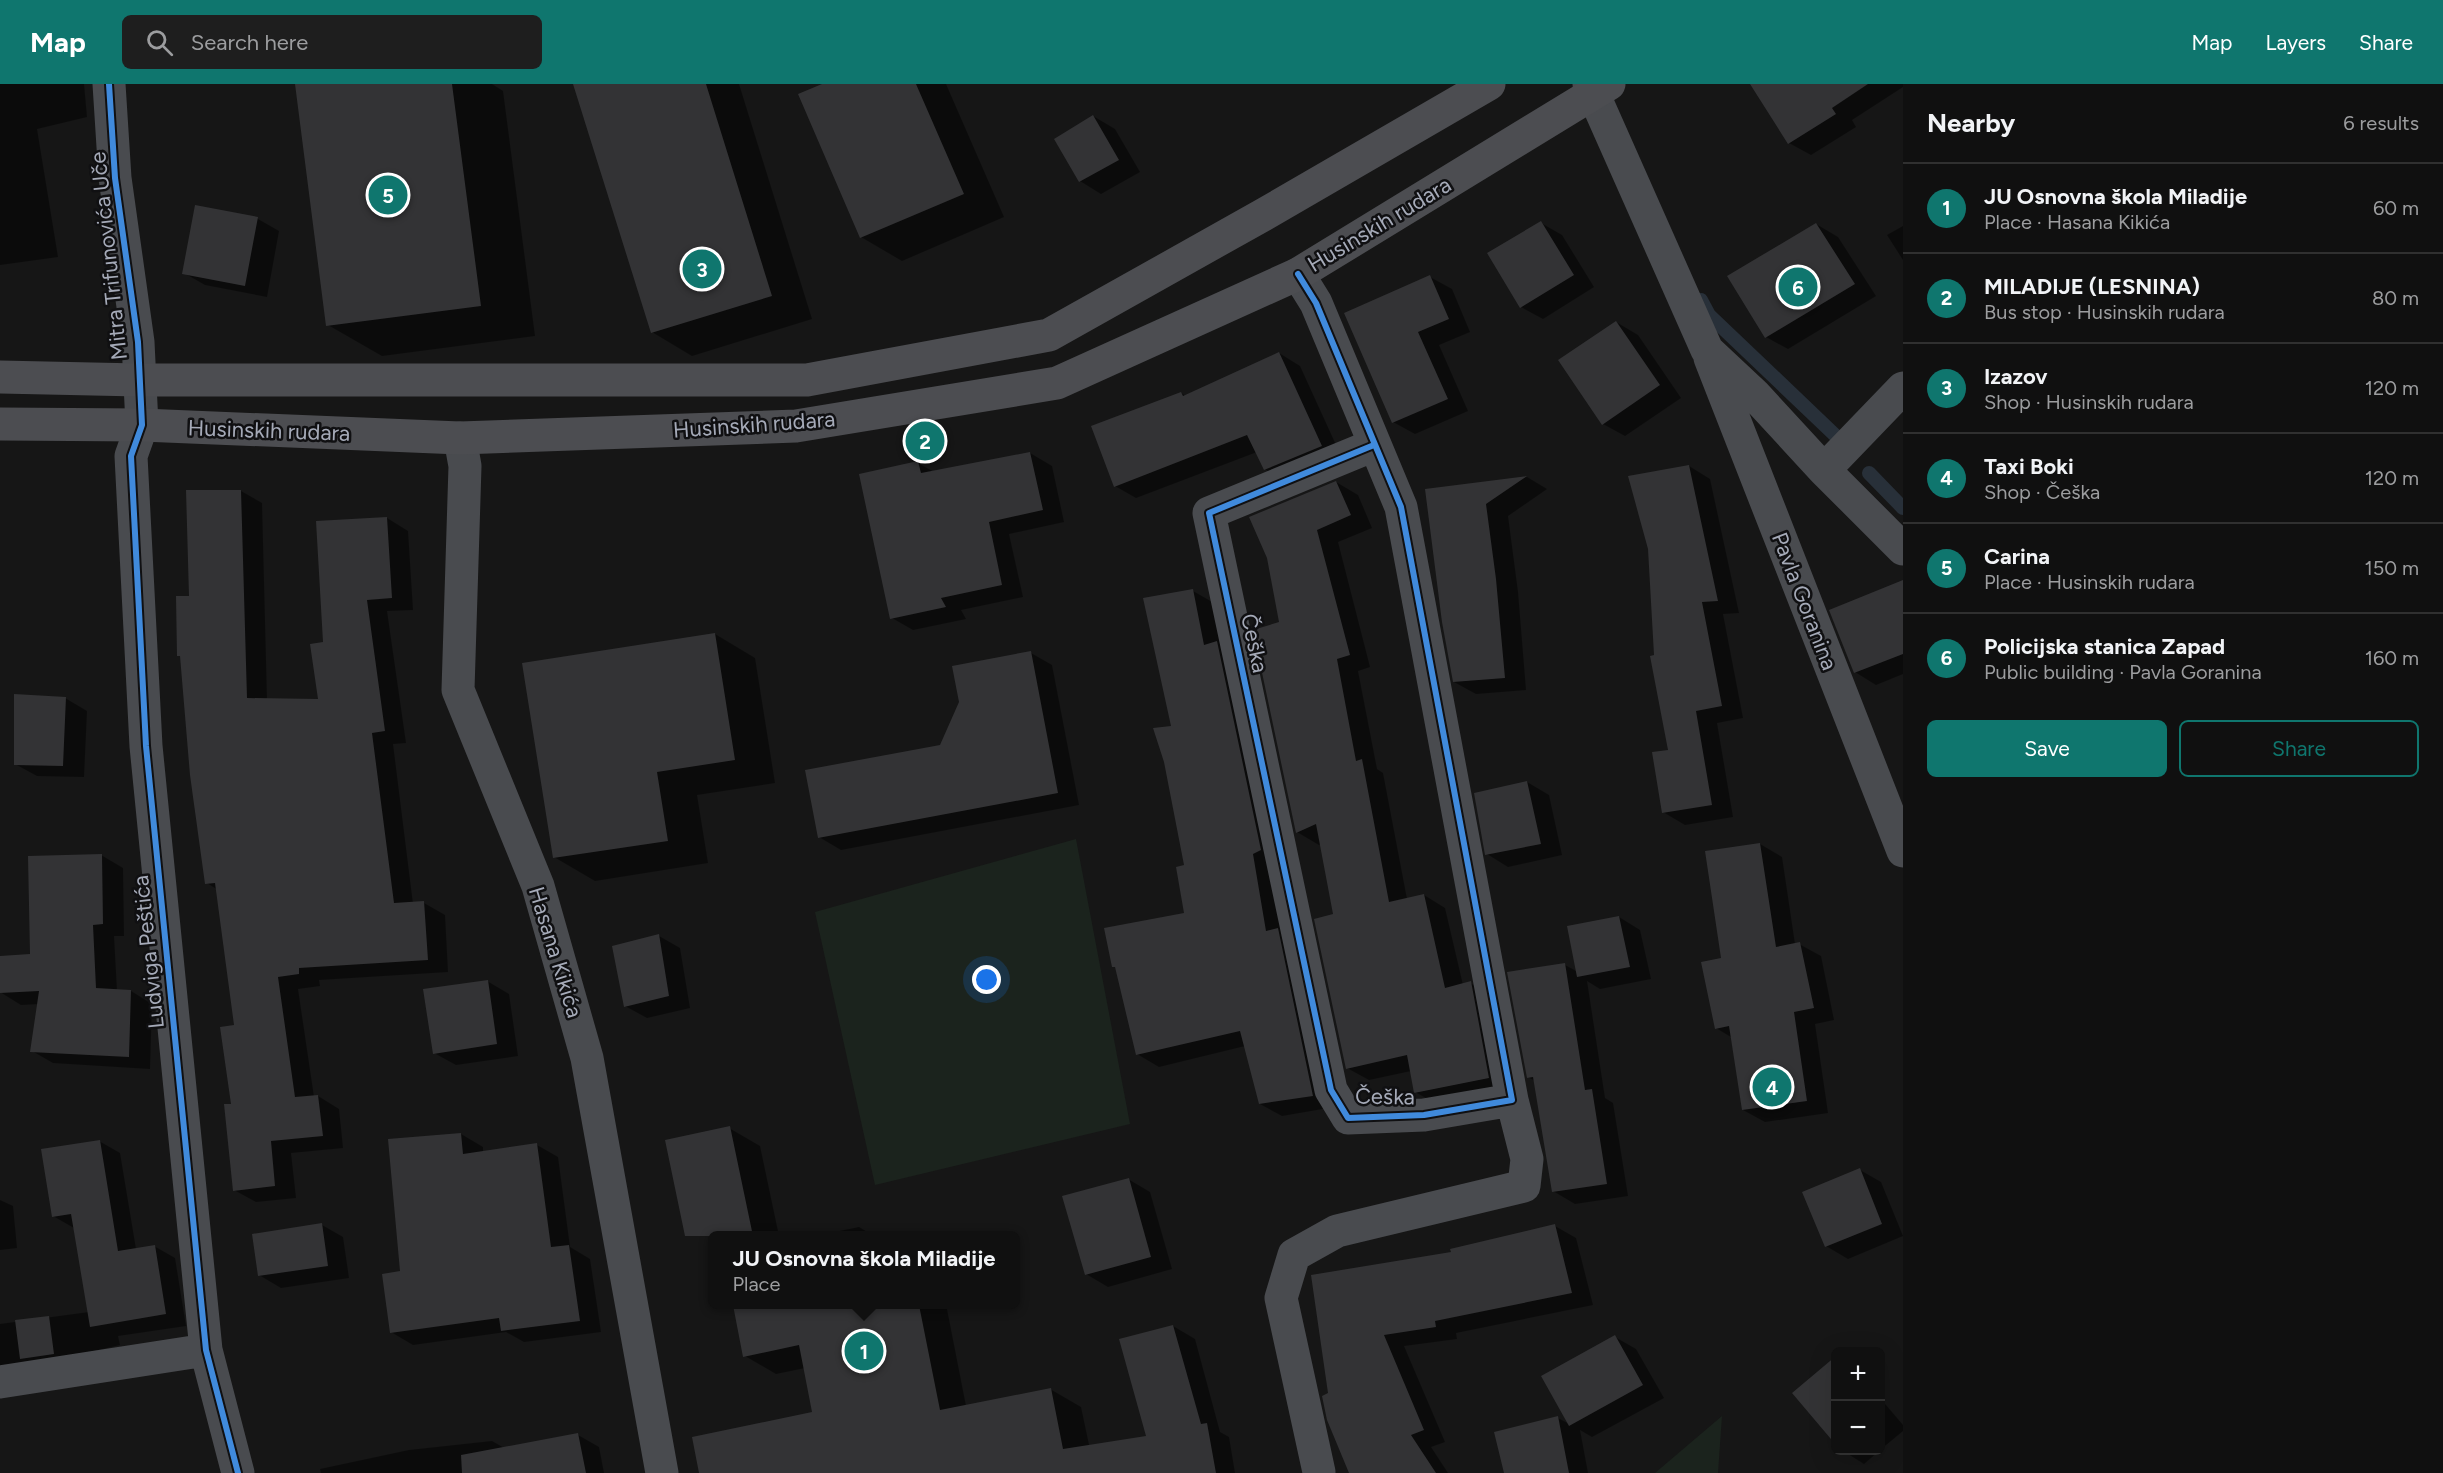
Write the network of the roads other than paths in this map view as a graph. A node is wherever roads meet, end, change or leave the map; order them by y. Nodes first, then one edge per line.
1 (109, 84) edge
2 (1489, 84) edge
3 (1597, 87) edge
4 (1298, 274) junction
5 (1707, 350) junction
6 (0, 377) edge
7 (139, 380) junction
8 (1903, 388) edge
9 (0, 424) edge
10 (142, 425) junction
11 (460, 438) junction
12 (1374, 445) junction
13 (1824, 470) junction
14 (1903, 549) edge
15 (1903, 851) edge
16 (1512, 1100) junction
17 (206, 1350) junction
18 (0, 1382) edge
19 (1319, 1472) edge
20 (238, 1473) edge
21 (662, 1473) edge

1 - 7 street, Mitra Trifunovića Uče
2 - 7 main road, Husinskih rudara
3 - 4 main road, Husinskih rudara
3 - 5 street, Pavla Goranina
4 - 11 main road, Husinskih rudara
4 - 12 street
5 - 13 street, Pavla Goranina
5 - 15 street, Pavla Goranina
6 - 7 main road, Husinskih rudara
7 - 10 street, Mitra Trifunovića Uče
8 - 13 street
9 - 10 main road, Husinskih rudara
10 - 11 main road, Husinskih rudara
10 - 17 street, Ludviga Peštića
11 - 21 street, Hasana Kikića
12 - 16 street
12 - 16 street, Češka
13 - 14 street, Pavla Goranina
16 - 19 street
17 - 18 street
17 - 20 street, Ludviga Peštića

